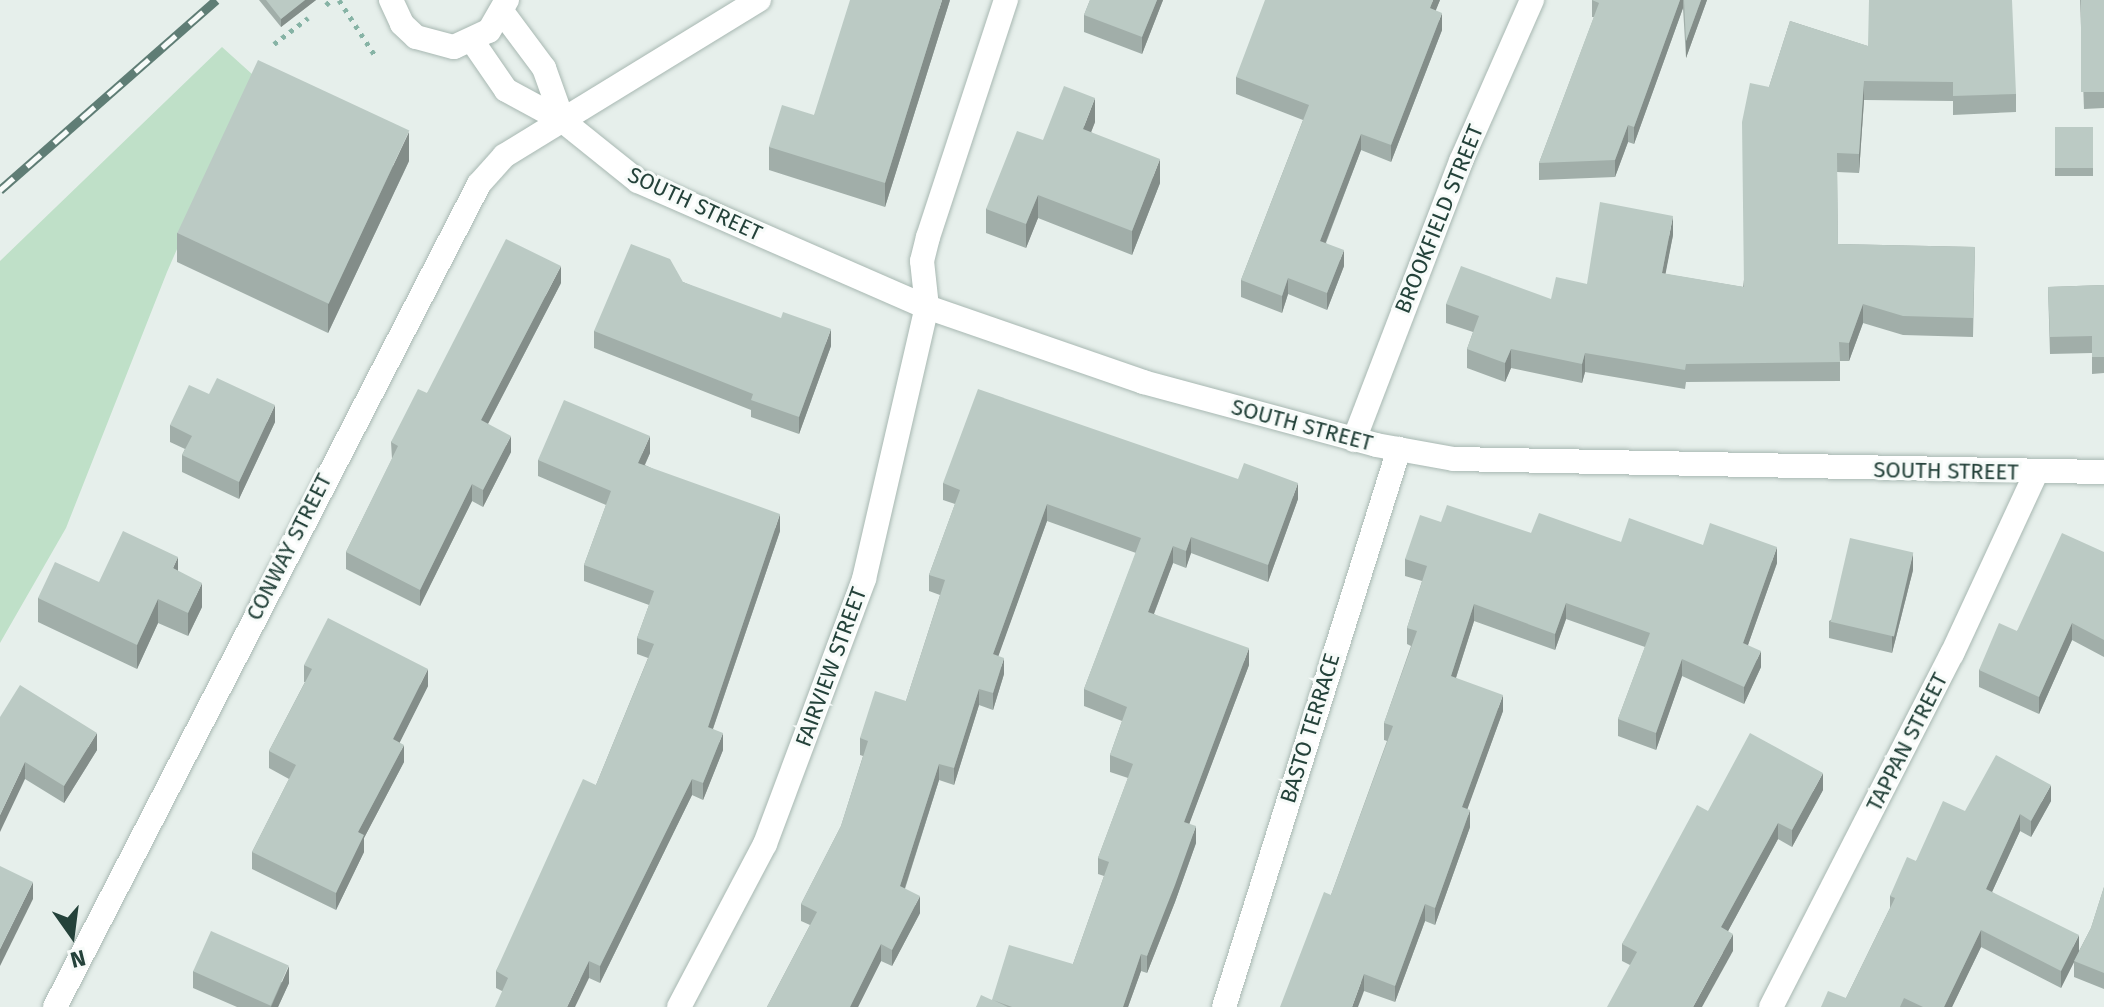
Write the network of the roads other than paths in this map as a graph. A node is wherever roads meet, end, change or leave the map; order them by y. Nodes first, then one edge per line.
1 (391, 0) edge
2 (759, 0) edge
3 (1006, 0) edge
4 (1532, 0) edge
5 (505, 6) edge
6 (473, 42) junction
7 (563, 121) junction
8 (927, 307) junction
9 (1354, 440) junction
10 (1399, 449) junction
11 (2104, 472) edge
12 (2036, 473) junction
13 (55, 1007) edge
14 (679, 1007) edge
15 (1224, 1007) edge
16 (1771, 1007) edge

1 - 6 street
2 - 7 street, CONWAY STREET
3 - 8 street, FAIRVIEW STREET
4 - 9 street, BROOKFIELD STREET
5 - 6 street
5 - 7 street
6 - 7 street, SOUTH STREET
7 - 8 street, SOUTH STREET
7 - 13 street, CONWAY STREET
8 - 9 street, SOUTH STREET
8 - 14 street, FAIRVIEW STREET
9 - 10 street, SOUTH STREET
10 - 12 street, SOUTH STREET
10 - 15 street, BASTO TERRACE
11 - 12 street, SOUTH STREET
12 - 16 street, TAPPAN STREET

